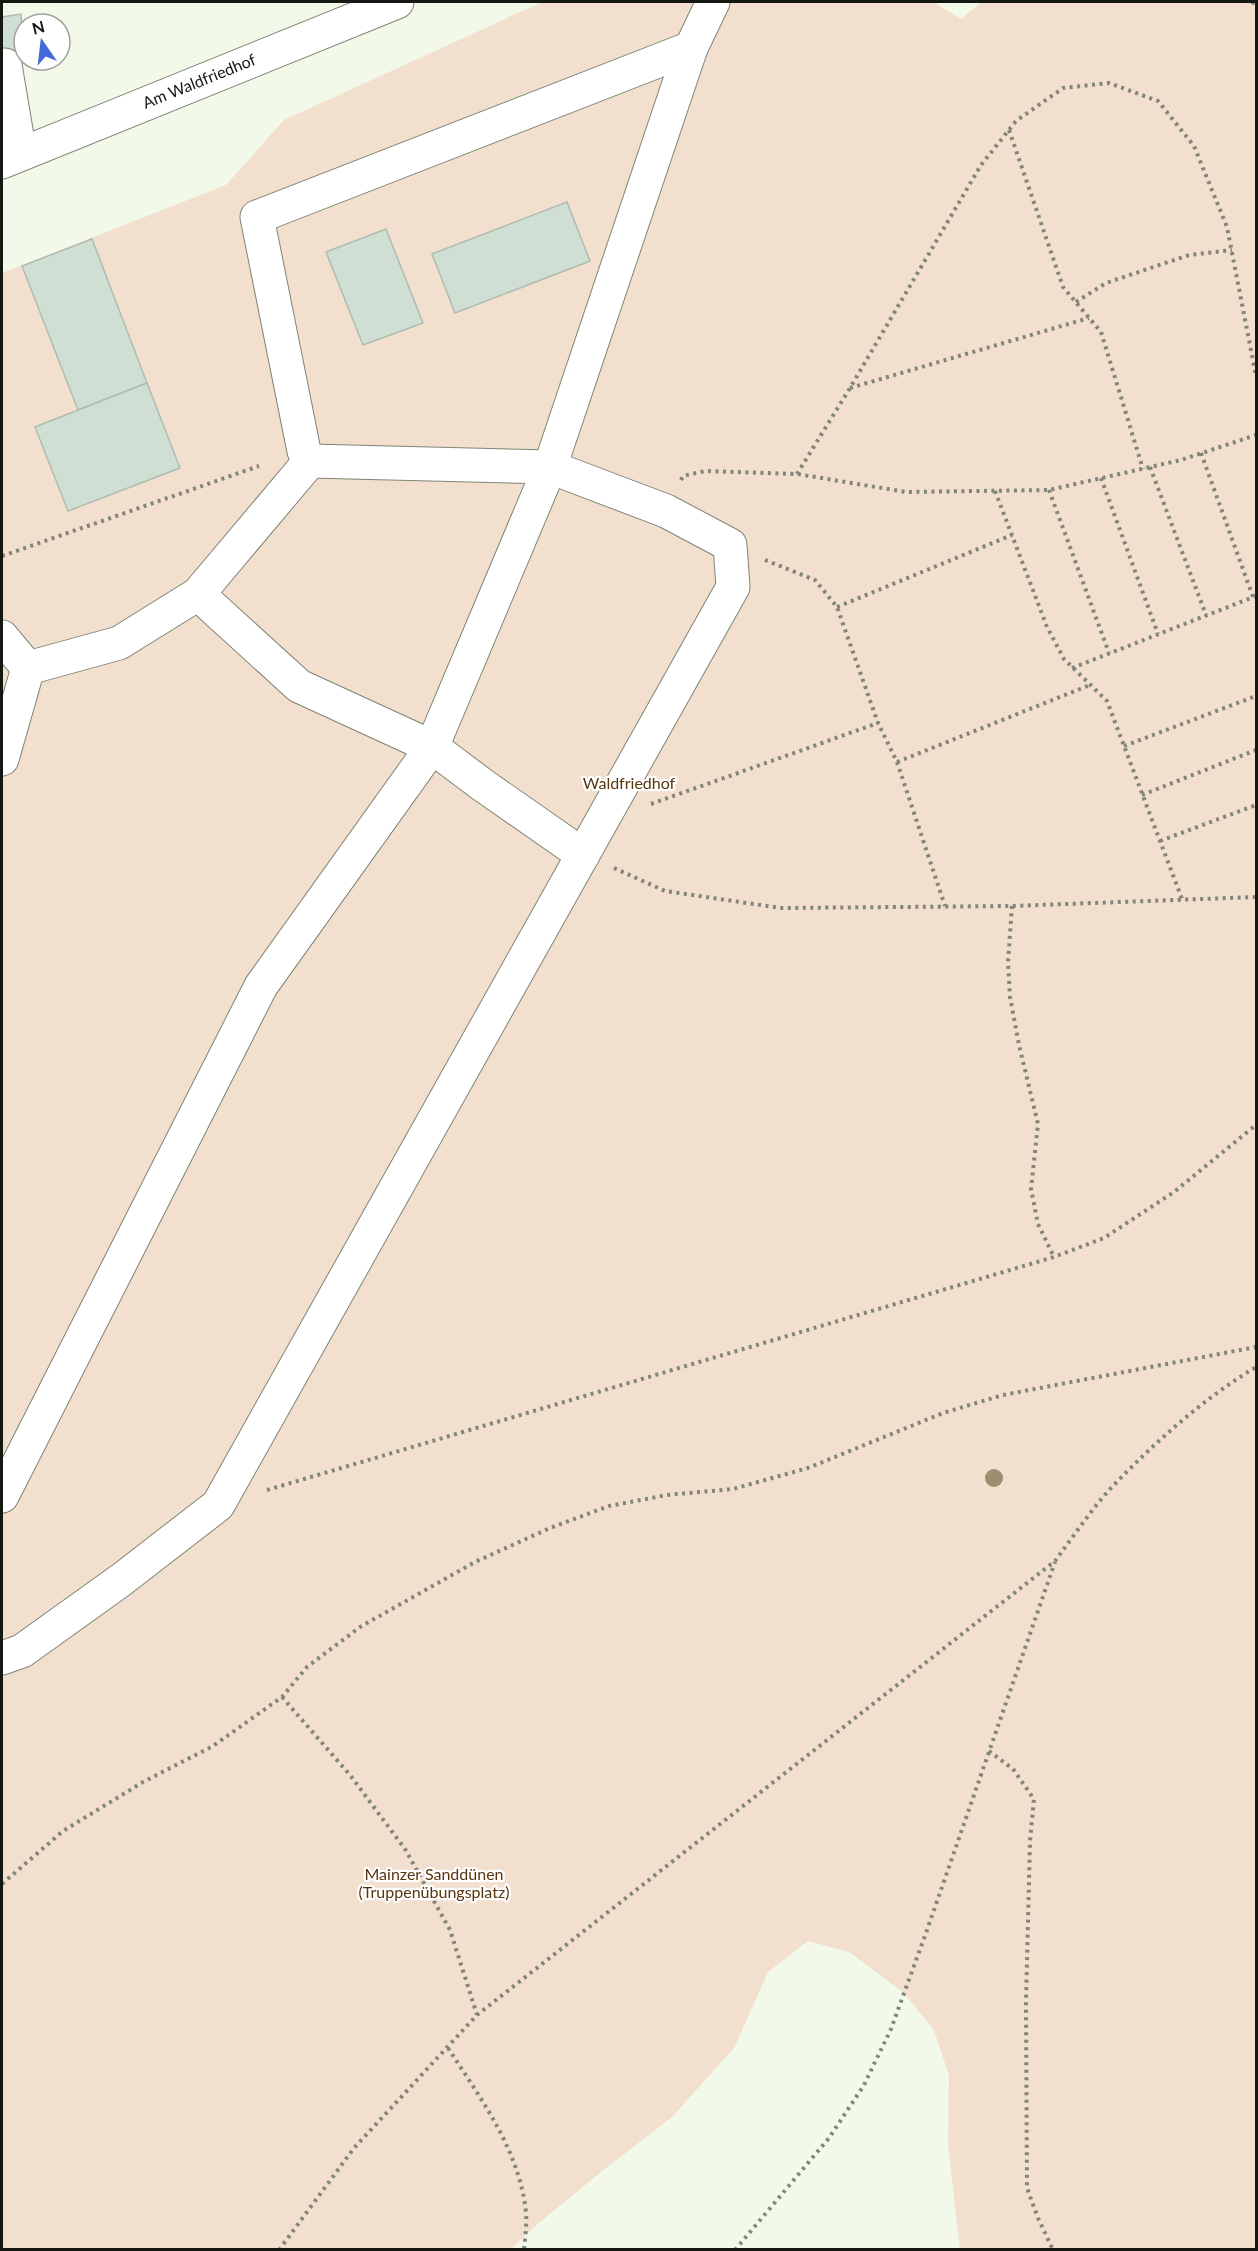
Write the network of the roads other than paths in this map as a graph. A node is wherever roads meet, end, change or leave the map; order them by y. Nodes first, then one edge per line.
1 (397, 2) edge
2 (713, 2) edge
3 (691, 48) junction
4 (5, 65) dead end
5 (11, 158) edge
6 (307, 456) junction
7 (550, 467) junction
8 (198, 594) junction
9 (2, 637) edge
10 (28, 668) junction
11 (432, 747) junction
12 (2, 759) edge
13 (583, 855) junction
14 (2, 1496) edge
15 (2, 1658) edge

1 - 5 street, Am Waldfriedhof
2 - 3 street
3 - 6 street
3 - 7 street
4 - 5 street
6 - 7 street
6 - 8 street
7 - 11 street
7 - 13 street
8 - 10 street
8 - 11 street
9 - 10 street
10 - 12 street
11 - 13 street
11 - 14 street
13 - 15 street

